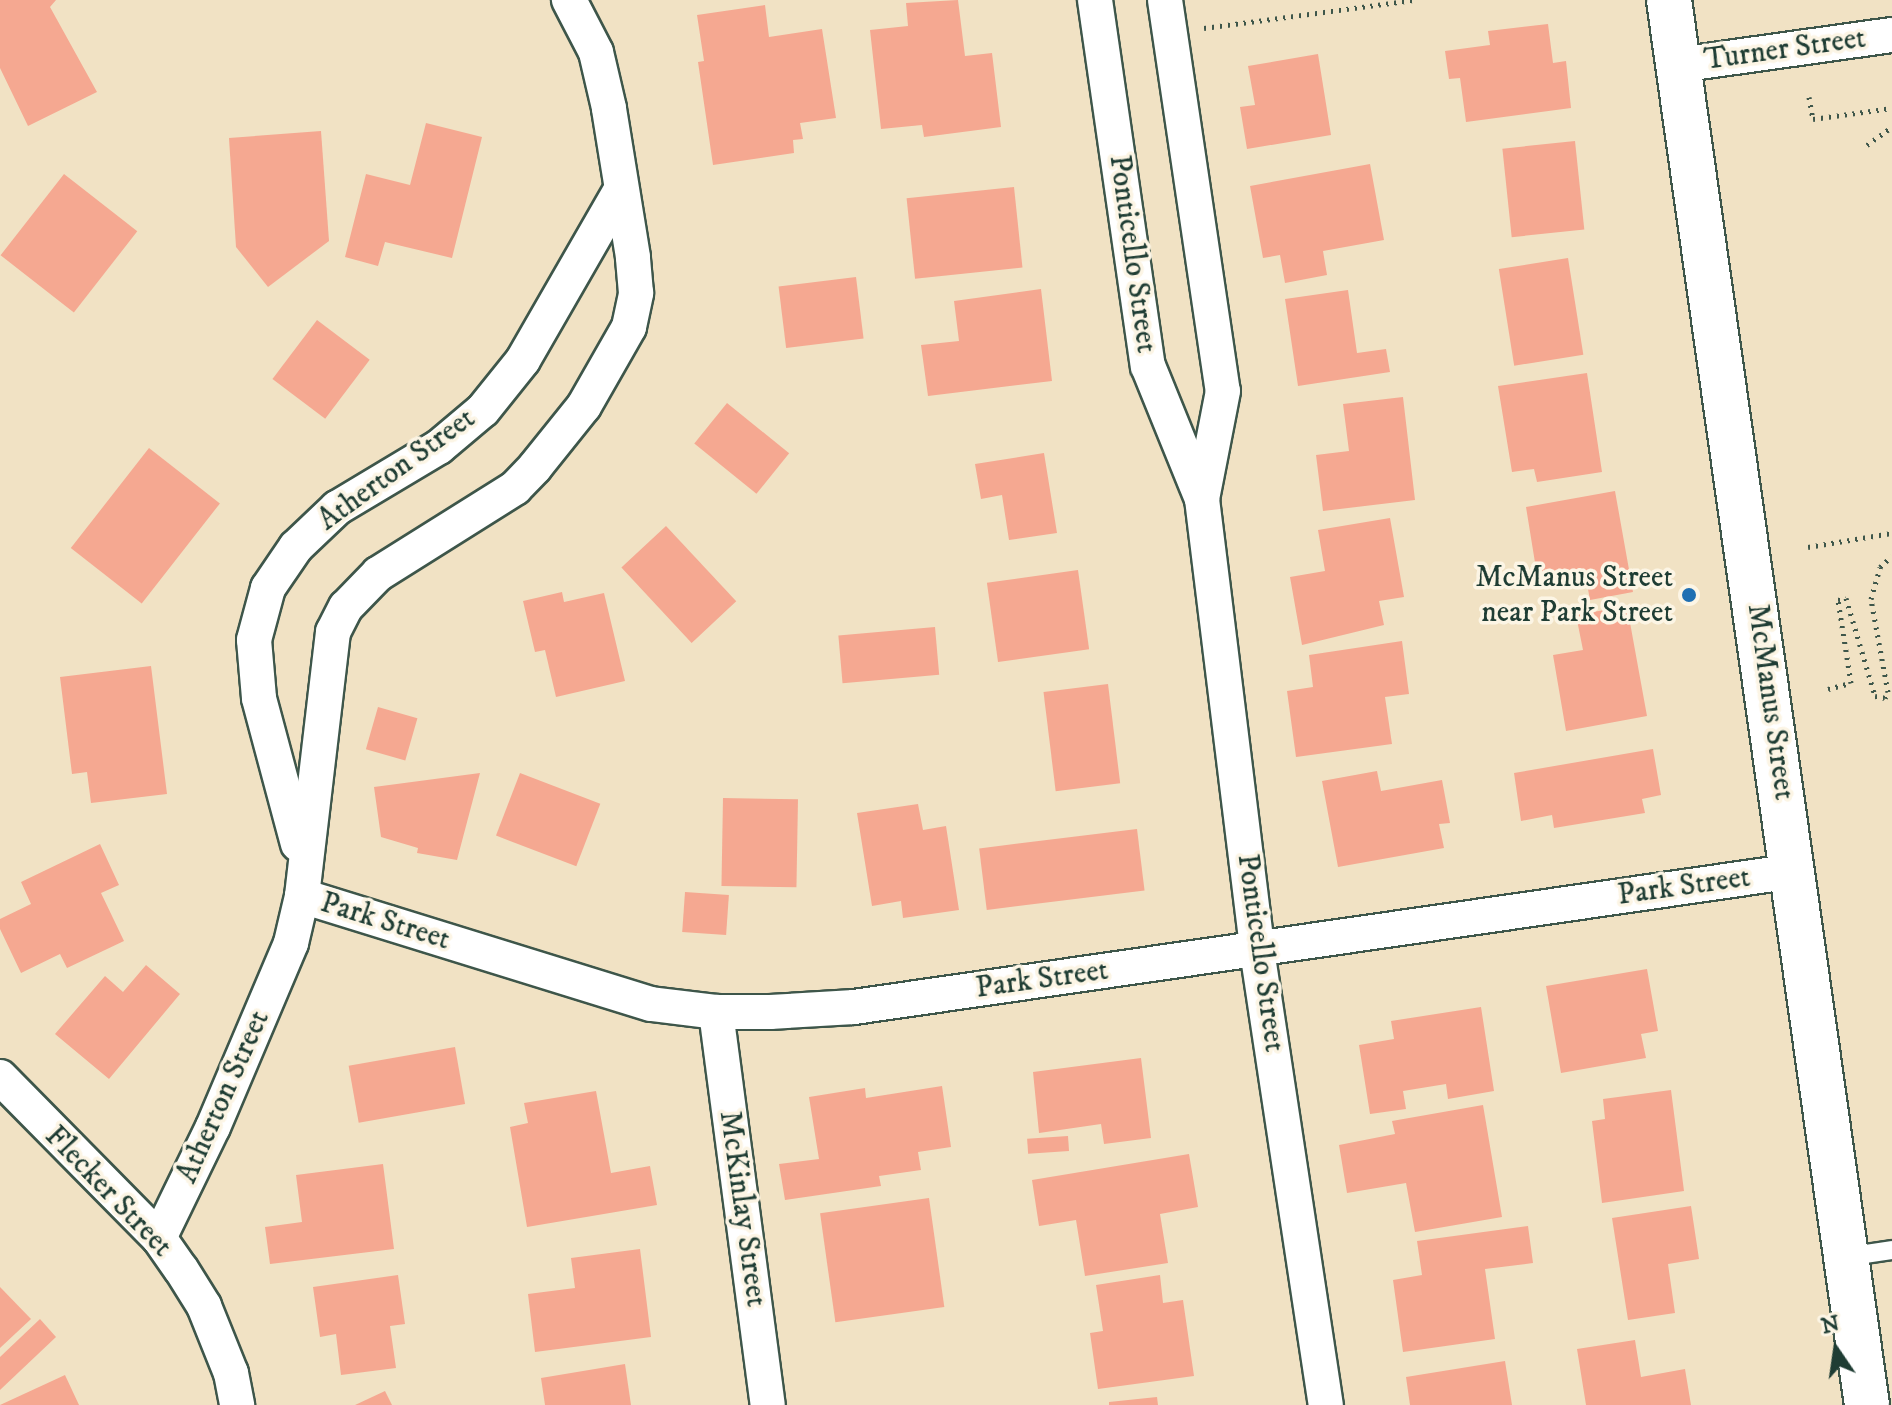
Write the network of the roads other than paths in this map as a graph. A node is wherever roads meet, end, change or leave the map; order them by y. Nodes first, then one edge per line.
1 (569, 0) edge
2 (1095, 0) edge
3 (1669, 0) edge
4 (1168, 16) edge
5 (1892, 35) edge
6 (1678, 65) junction
7 (619, 193) junction
8 (1202, 499) junction
9 (303, 860) junction
10 (1794, 871) junction
11 (302, 896) junction
12 (1257, 950) junction
13 (716, 1012) junction
14 (0, 1077) edge
15 (159, 1238) junction
16 (1892, 1250) edge
17 (1845, 1257) junction
18 (237, 1405) edge
19 (768, 1405) edge
20 (1326, 1405) edge
21 (1867, 1405) edge

1 - 7 street, Atherton Street
2 - 8 street, Ponticello Street
3 - 6 street, McManus Street
4 - 8 street, Ponticello Street
5 - 6 street, Turner Street
6 - 10 street, McManus Street
7 - 9 street, Atherton Street
7 - 9 street, Atherton Street
8 - 12 street, Ponticello Street
9 - 11 street, Atherton Street
10 - 12 street, Park Street
10 - 17 street, McManus Street
11 - 13 street, Park Street
11 - 15 street, Atherton Street
12 - 13 street, Park Street
12 - 20 street, Ponticello Street
13 - 19 street, McKinlay Street
14 - 15 street, Flecker Street
15 - 18 street, Flecker Street
16 - 17 lane
17 - 21 street, McManus Street

